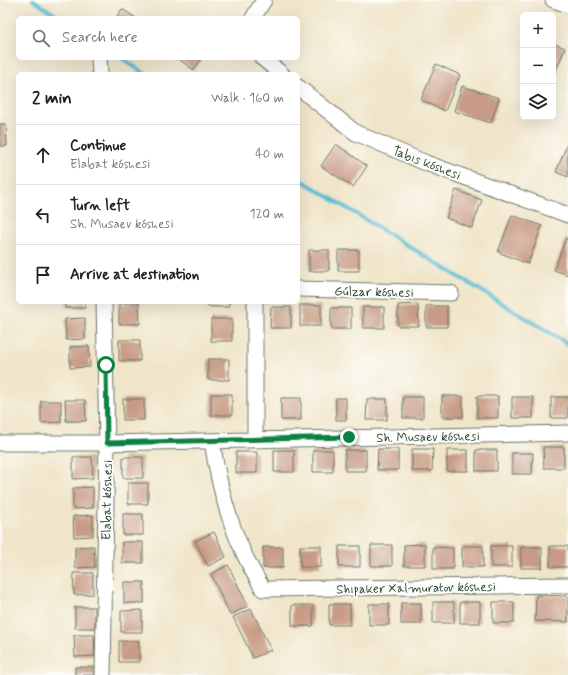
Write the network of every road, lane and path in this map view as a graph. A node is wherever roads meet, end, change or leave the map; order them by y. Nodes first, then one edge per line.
1 (264, 0) edge
2 (553, 0) edge
3 (568, 5) edge
4 (254, 16) edge
5 (99, 60) edge
6 (264, 60) edge
7 (100, 72) edge
8 (280, 72) edge
9 (300, 89) edge
10 (568, 215) edge
11 (300, 290) edge
12 (450, 293) dead end
13 (104, 304) edge
14 (254, 304) edge
15 (568, 433) edge
16 (255, 439) junction
17 (212, 441) junction
18 (0, 443) edge
19 (107, 443) junction
20 (568, 585) edge
21 (103, 675) edge

1 - 4 street
2 - 3 street
5 - 7 street
6 - 8 street
9 - 10 street, Tabıs kóshesi
11 - 12 street, Gúlzar kóshesi
13 - 19 street, Elabat kóshesi
14 - 16 street
15 - 16 street, Sh. Musaev kóshesi
16 - 17 street, Sh. Musaev kóshesi
17 - 19 street, Sh. Musaev kóshesi
17 - 20 street, Shıpaker Xalmuratov kóshesi
18 - 19 street, Sh. Musaev kóshesi
19 - 21 street, Elabat kóshesi

